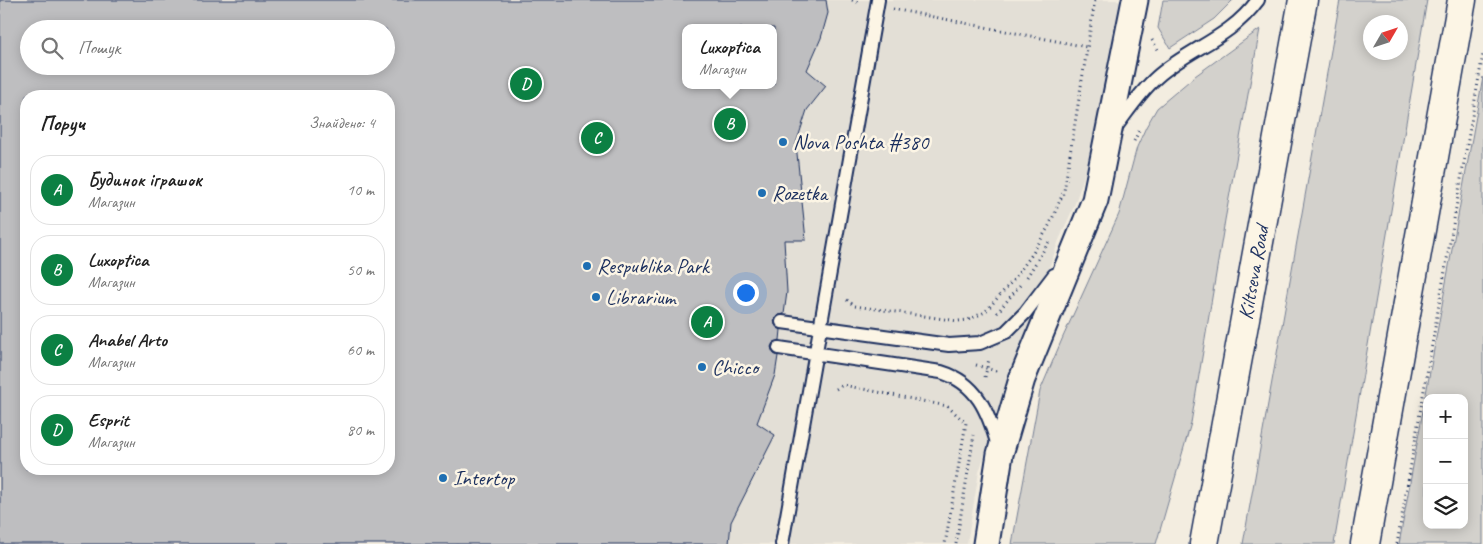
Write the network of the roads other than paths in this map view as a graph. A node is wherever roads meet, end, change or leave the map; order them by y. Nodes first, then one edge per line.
1 (1135, 0) edge
2 (1258, 0) edge
3 (1303, 0) edge
4 (1462, 0) edge
5 (878, 3) edge
6 (1110, 135) junction
7 (1078, 240) junction
8 (782, 322) dead end
9 (820, 328) junction
10 (779, 348) dead end
11 (816, 354) junction
12 (1000, 454) junction
13 (782, 544) edge
14 (986, 544) edge
15 (1204, 544) edge
16 (1365, 544) edge

1 - 6 street
2 - 6 lane
3 - 15 highway, Kiltseva Road
4 - 16 highway
5 - 9 lane
6 - 7 street
7 - 9 lane
7 - 12 street
8 - 9 lane
9 - 11 lane
10 - 11 lane
11 - 12 lane
11 - 13 lane
12 - 14 street

